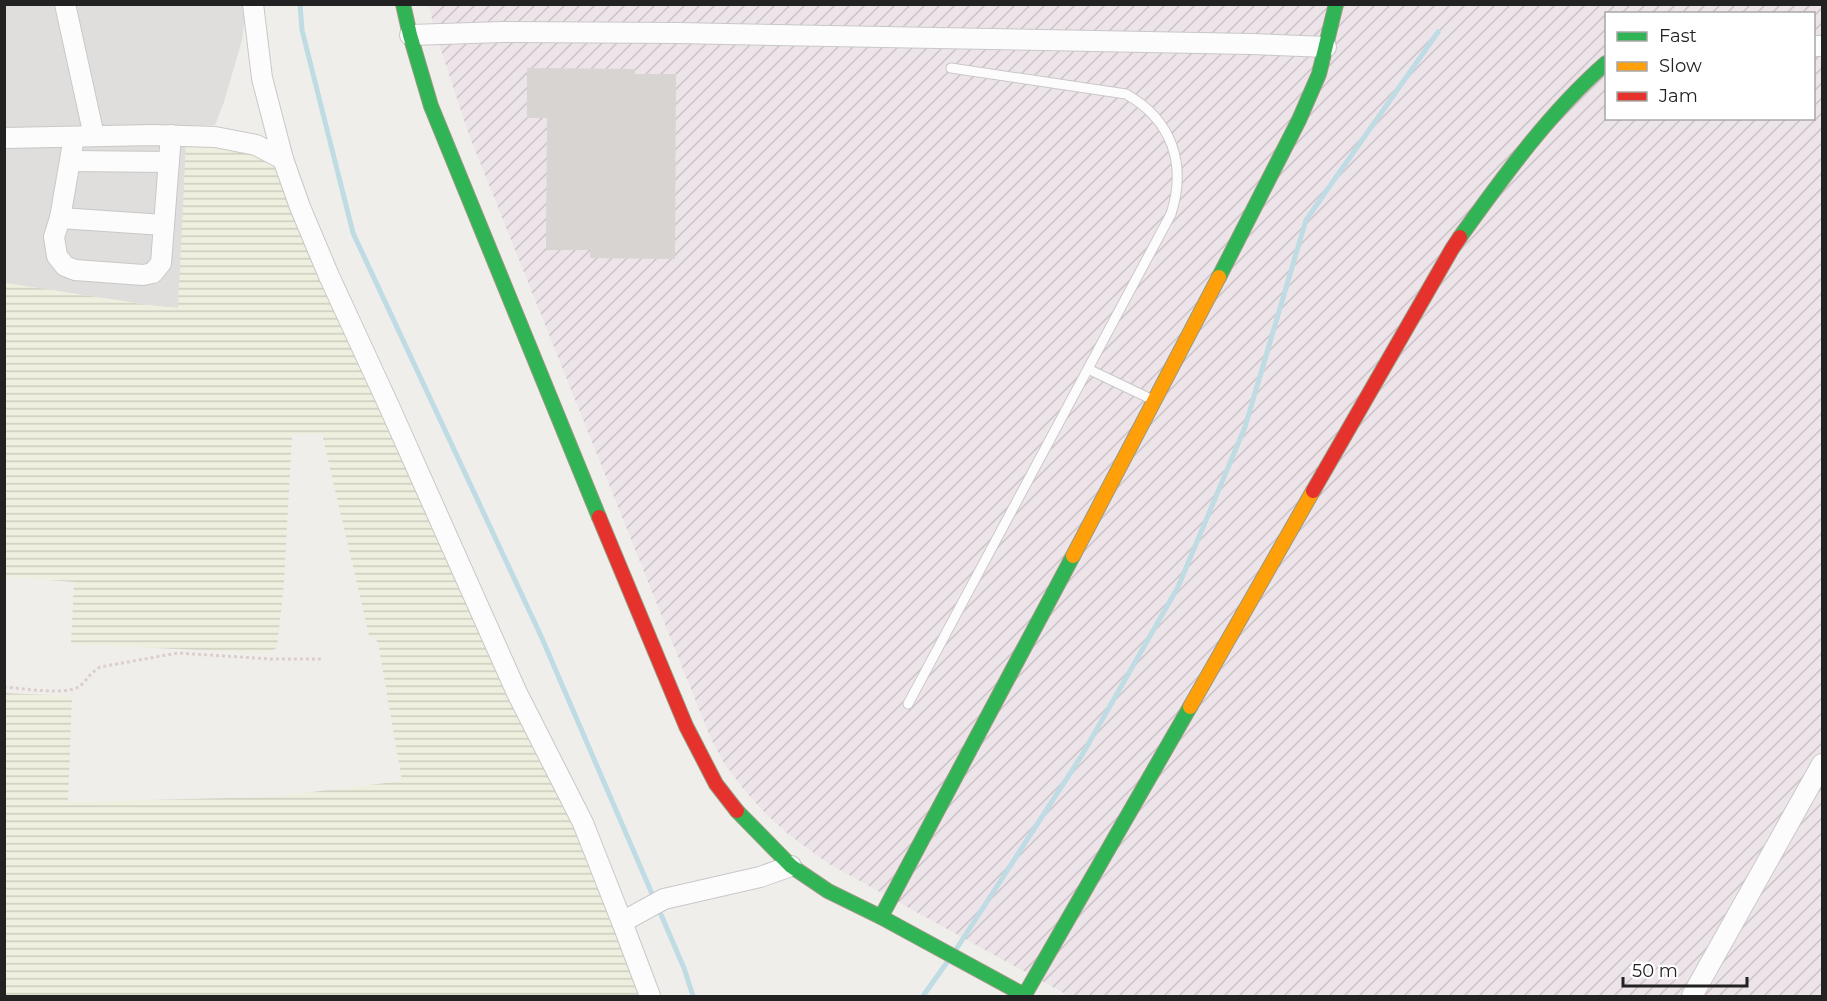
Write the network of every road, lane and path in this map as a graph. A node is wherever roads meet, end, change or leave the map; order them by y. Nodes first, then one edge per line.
1 (65, 4) edge
2 (254, 4) edge
3 (404, 4) edge
4 (1336, 4) edge
5 (410, 35) junction
6 (1326, 47) junction
7 (1605, 64) edge
8 (951, 68) dead end
9 (171, 135) junction
10 (84, 136) junction
11 (4, 138) edge
12 (283, 159) junction
13 (71, 160) junction
14 (169, 162) junction
15 (60, 218) junction
16 (164, 225) junction
17 (1088, 369) junction
18 (1155, 401) junction
19 (321, 659) dead end
20 (4, 687) edge
21 (908, 704) dead end
22 (1822, 764) edge
23 (791, 866) junction
24 (881, 917) junction
25 (622, 922) junction
26 (650, 996) edge
27 (1025, 996) edge
28 (1692, 996) edge

1 - 10 street
2 - 12 street
3 - 5 street
4 - 6 street
5 - 6 street
5 - 23 street
6 - 18 street
7 - 27 street
8 - 17 lane
9 - 10 street
9 - 12 street
9 - 14 street
10 - 11 street
10 - 13 street
12 - 25 street
13 - 14 street
13 - 15 street
14 - 16 street
15 - 16 street
15 - 16 street
17 - 18 lane
17 - 21 lane
18 - 24 street
19 - 20 path
22 - 28 street
23 - 24 street
23 - 25 street
24 - 27 street
25 - 26 street

